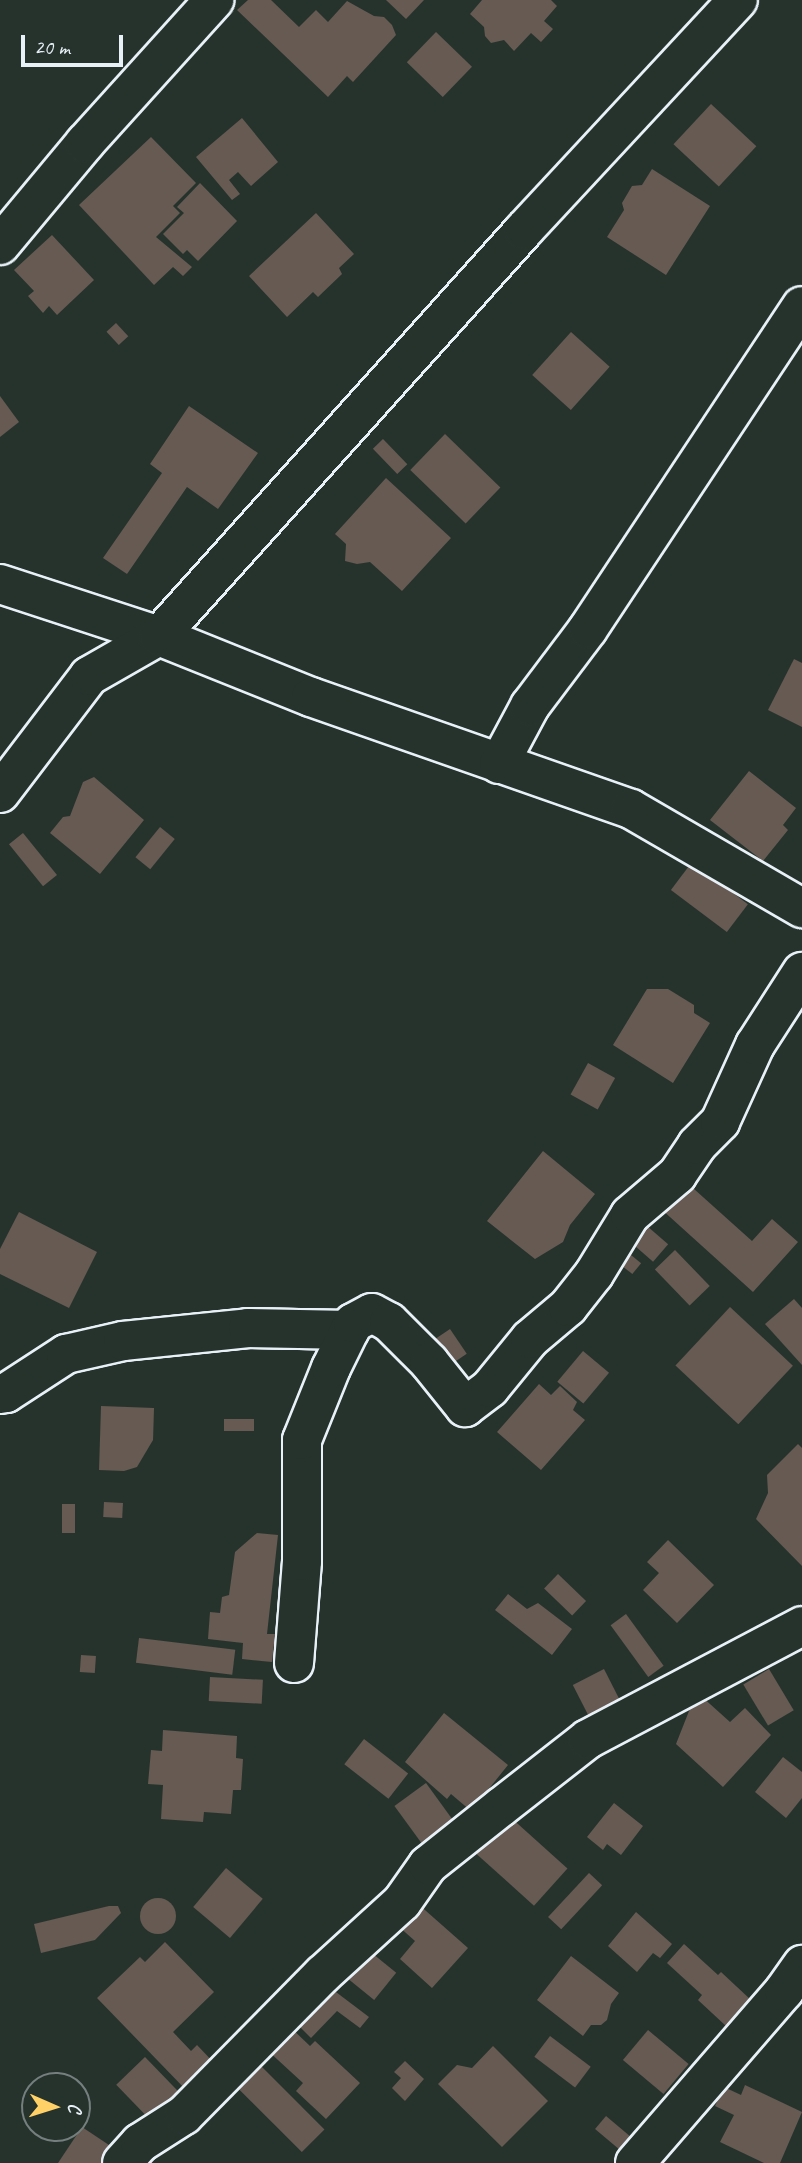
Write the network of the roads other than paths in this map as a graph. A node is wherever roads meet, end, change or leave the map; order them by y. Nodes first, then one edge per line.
1 (214, 0) edge
2 (738, 0) edge
3 (0, 245) edge
4 (802, 306) edge
5 (0, 584) edge
6 (159, 636) junction
7 (499, 764) junction
8 (0, 793) edge
9 (802, 908) edge
10 (802, 972) edge
11 (349, 1331) junction
12 (0, 1394) edge
13 (802, 1626) edge
14 (294, 1663) dead end
15 (802, 1965) edge
16 (122, 2163) edge
17 (635, 2163) edge

1 - 3 street
2 - 6 street
4 - 7 street
5 - 6 street
6 - 7 street
6 - 8 street
7 - 9 street
10 - 11 street
11 - 12 street
11 - 14 street
13 - 16 street
15 - 17 street

